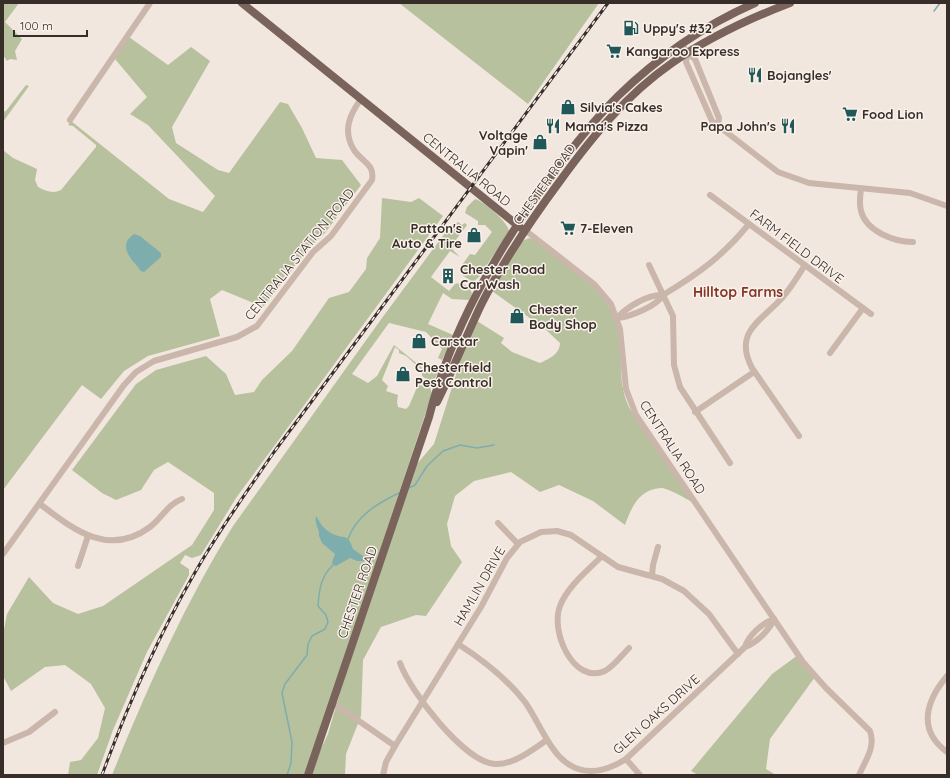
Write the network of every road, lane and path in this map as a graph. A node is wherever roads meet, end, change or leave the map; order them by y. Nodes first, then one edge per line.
1 (150, 3) edge
2 (242, 3) edge
3 (755, 3) edge
4 (790, 3) edge
5 (682, 44) junction
6 (687, 53) junction
7 (361, 99) junction
8 (70, 120) dead end
9 (718, 126) junction
10 (861, 189) junction
11 (710, 195) dead end
12 (947, 206) edge
13 (749, 224) junction
14 (517, 225) junction
15 (525, 230) junction
16 (913, 242) dead end
17 (649, 265) dead end
18 (805, 265) junction
19 (663, 294) junction
20 (863, 308) junction
21 (871, 314) dead end
22 (617, 318) junction
23 (830, 353) dead end
24 (754, 372) junction
25 (695, 412) junction
26 (429, 417) junction
27 (799, 436) dead end
28 (730, 463) dead end
29 (182, 499) dead end
30 (40, 504) junction
31 (498, 523) dead end
32 (88, 536) junction
33 (518, 544) junction
34 (658, 547) dead end
35 (3, 554) edge
36 (601, 557) junction
37 (78, 566) dead end
38 (652, 576) junction
39 (774, 619) junction
40 (458, 644) junction
41 (629, 648) dead end
42 (738, 654) junction
43 (400, 663) dead end
44 (947, 676) edge
45 (423, 701) junction
46 (332, 704) junction
47 (55, 712) dead end
48 (547, 740) junction
49 (3, 743) edge
50 (395, 746) junction
51 (947, 752) edge
52 (626, 759) junction
53 (308, 775) edge
54 (383, 775) edge
55 (640, 775) edge
56 (859, 775) edge

1 - 8 street
2 - 7 main road, CENTRALIA ROAD
3 - 5 main road, CHESTER ROAD
4 - 6 main road, CHESTER ROAD
5 - 6 street
5 - 14 main road, CHESTER ROAD
6 - 9 street
6 - 9 street
6 - 15 main road, CHESTER ROAD
7 - 14 main road, CENTRALIA ROAD
7 - 30 street, CENTRALIA STATION ROAD
9 - 10 street
10 - 12 street
10 - 16 street
11 - 13 street, FARM FIELD DRIVE
13 - 18 street, FARM FIELD DRIVE
13 - 19 street
14 - 15 main road, CENTRALIA ROAD
14 - 26 main road, CHESTER ROAD
15 - 22 street, CENTRALIA ROAD
15 - 26 main road, CHESTER ROAD
17 - 19 street
18 - 20 street, FARM FIELD DRIVE
18 - 24 street
19 - 22 street
19 - 25 street
20 - 21 street, FARM FIELD DRIVE
20 - 23 street
22 - 39 street, CENTRALIA ROAD
24 - 25 street
24 - 27 street
25 - 28 street
26 - 46 main road, CHESTER ROAD
29 - 32 street
30 - 32 street
30 - 35 street, CENTRALIA STATION ROAD
31 - 33 street
32 - 37 street
33 - 36 street, HAMLIN DRIVE
33 - 40 street, HAMLIN DRIVE
34 - 38 street
36 - 38 street, HAMLIN DRIVE
36 - 41 street
38 - 42 street, HAMLIN DRIVE
39 - 42 street, GLEN OAKS DRIVE
39 - 56 street, CENTRALIA ROAD
40 - 45 street, HAMLIN DRIVE
40 - 48 street, GLEN OAKS DRIVE
42 - 52 street, GLEN OAKS DRIVE
43 - 45 street
44 - 51 street
45 - 48 street
45 - 50 street, HAMLIN DRIVE
46 - 50 street
46 - 53 main road, CHESTER ROAD
47 - 49 street
48 - 52 street, GLEN OAKS DRIVE
50 - 54 street, HAMLIN DRIVE
52 - 55 street

